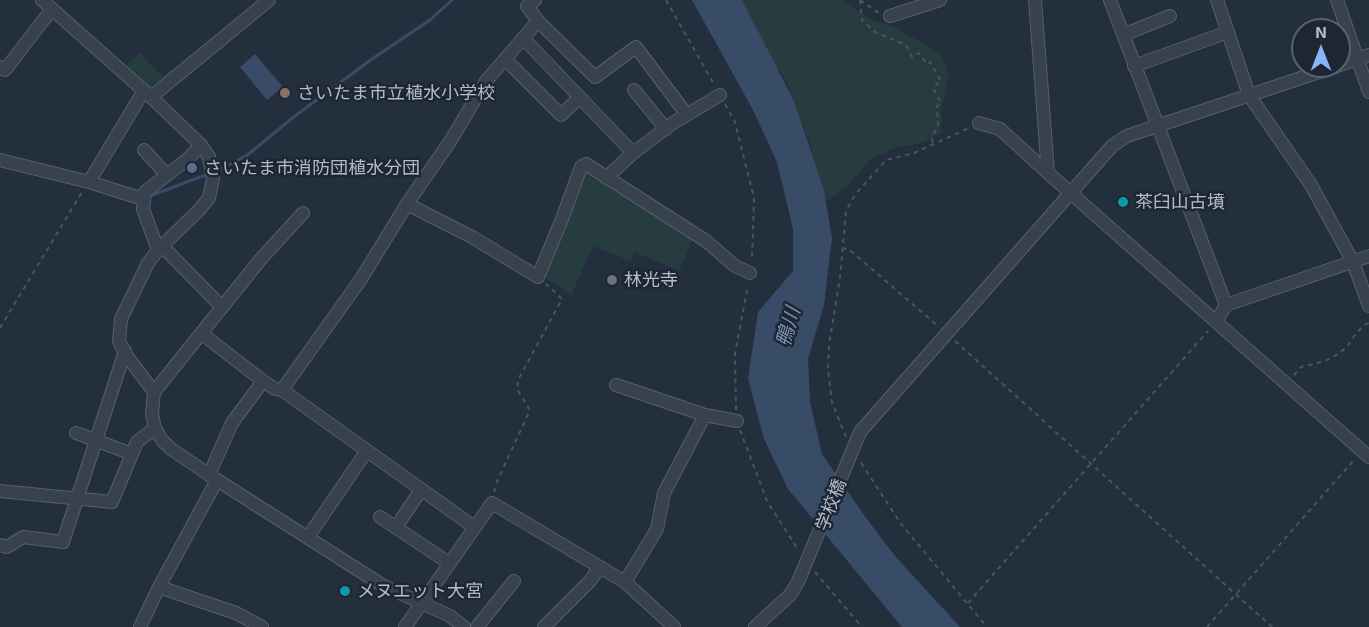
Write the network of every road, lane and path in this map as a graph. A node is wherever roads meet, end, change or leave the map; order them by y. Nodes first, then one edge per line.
1 (42, 0) edge
2 (269, 0) edge
3 (535, 0) edge
4 (666, 0) edge
5 (940, 0) edge
6 (1035, 0) edge
7 (1110, 0) edge
8 (1217, 0) edge
9 (1336, 0) edge
10 (52, 9) junction
11 (890, 16) joint
12 (1170, 16) dead end
13 (538, 21) junction
14 (1228, 32) junction
15 (1123, 35) junction
16 (523, 38) junction
17 (1369, 56) edge
18 (504, 59) junction
19 (1357, 60) junction
20 (1351, 62) edge
21 (1134, 66) junction
22 (0, 67) edge
23 (1301, 78) edge
24 (634, 90) dead end
25 (1369, 92) edge
26 (147, 95) junction
27 (720, 95) junction
28 (1249, 95) junction
29 (579, 98) junction
30 (687, 115) junction
31 (979, 123) joint
32 (1157, 126) junction
33 (666, 129) junction
34 (932, 144) junction
35 (201, 145) junction
36 (144, 150) dead end
37 (633, 153) junction
38 (0, 160) edge
39 (1048, 173) junction
40 (167, 175) junction
41 (606, 177) junction
42 (88, 182) junction
43 (1071, 192) junction
44 (143, 199) junction
45 (407, 204) junction
46 (303, 213) dead end
47 (160, 248) junction
48 (842, 248) junction
49 (1369, 256) edge
50 (1353, 262) junction
51 (750, 273) junction
52 (538, 277) junction
53 (1226, 305) junction
54 (1369, 306) edge
55 (222, 307) junction
56 (1216, 322) junction
57 (1369, 323) edge
58 (0, 328) edge
59 (201, 333) junction
60 (946, 333) junction
61 (125, 351) junction
62 (263, 381) junction
63 (1286, 384) junction
64 (616, 385) dead end
65 (282, 390) junction
66 (154, 392) junction
67 (705, 415) junction
68 (737, 421) junction
69 (155, 428) junction
70 (76, 433) dead end
71 (96, 441) junction
72 (1367, 450) edge
73 (366, 452) junction
74 (851, 453) junction
75 (132, 454) junction
76 (1090, 464) junction
77 (213, 478) junction
78 (0, 490) edge
79 (421, 490) junction
80 (76, 499) junction
81 (492, 503) junction
82 (380, 517) dead end
83 (396, 527) junction
84 (474, 527) junction
85 (308, 537) junction
86 (0, 545) edge
87 (809, 560) junction
88 (449, 563) junction
89 (600, 567) junction
90 (514, 581) dead end
91 (625, 582) junction
92 (159, 587) junction
93 (1236, 594) junction
94 (423, 602) junction
95 (968, 604) junction
96 (140, 627) edge
97 (262, 627) edge
98 (405, 627) edge
99 (464, 627) edge
100 (477, 627) edge
101 (544, 627) edge
102 (674, 627) edge
103 (755, 627) edge
104 (862, 627) edge
105 (987, 627) edge
106 (1207, 627) edge
107 (1272, 627) edge

1 - 10 street
2 - 26 street
3 - 13 street
4 - 27 path
5 - 11 street
6 - 39 street
7 - 15 street
8 - 14 street
9 - 19 street
10 - 22 street
10 - 26 street
11 - 34 path
12 - 15 street
13 - 16 street
13 - 30 street
14 - 21 street
14 - 28 street
15 - 21 street
16 - 18 street
16 - 29 street
17 - 19 street, 学校橋
18 - 29 street
18 - 45 street
19 - 20 street, 学校橋
19 - 25 street
21 - 32 street
23 - 28 street, 学校橋
24 - 33 street
26 - 35 street
26 - 42 street
27 - 30 street
27 - 51 path
28 - 32 street, 学校橋
28 - 50 street
29 - 37 street
30 - 33 street
31 - 34 path
31 - 39 street
32 - 43 street, 学校橋
32 - 53 street
33 - 37 street
34 - 48 path
35 - 40 street
35 - 47 street
36 - 40 street
37 - 41 street
38 - 42 street
39 - 43 street
40 - 44 street
41 - 51 street
41 - 52 street
42 - 44 street
42 - 58 path
43 - 56 street
43 - 60 street, 学校橋
44 - 47 street
45 - 52 street
45 - 65 street
46 - 55 street
47 - 55 street
47 - 61 street
48 - 60 path
48 - 74 path
49 - 50 street
50 - 53 street
50 - 54 street
51 - 68 path
52 - 81 path
53 - 56 street
55 - 59 street
56 - 63 street
56 - 76 path
57 - 63 path
59 - 62 street
59 - 66 street
60 - 74 street, 学校橋
60 - 76 path
61 - 66 street
61 - 71 street
62 - 65 street
62 - 77 street
63 - 72 street
64 - 67 street
65 - 73 street
66 - 69 street
67 - 68 street
67 - 91 street
68 - 87 path
69 - 75 street
69 - 77 street
70 - 71 street
71 - 75 street
71 - 80 street
72 - 93 path
73 - 79 street
73 - 85 street
74 - 87 street, 学校橋
74 - 95 path
75 - 80 street
76 - 93 path
76 - 95 path
77 - 85 street
77 - 92 street
78 - 80 street
79 - 83 street
79 - 84 street
80 - 86 street
81 - 84 street
81 - 89 street
82 - 83 street
83 - 88 street
84 - 88 street
85 - 94 street
87 - 103 street, 学校橋
87 - 104 path
88 - 94 street
89 - 91 street
89 - 101 street
90 - 100 street
91 - 102 street
92 - 96 street
92 - 97 street
93 - 106 path
93 - 107 path
94 - 98 street
94 - 99 street
95 - 105 path

